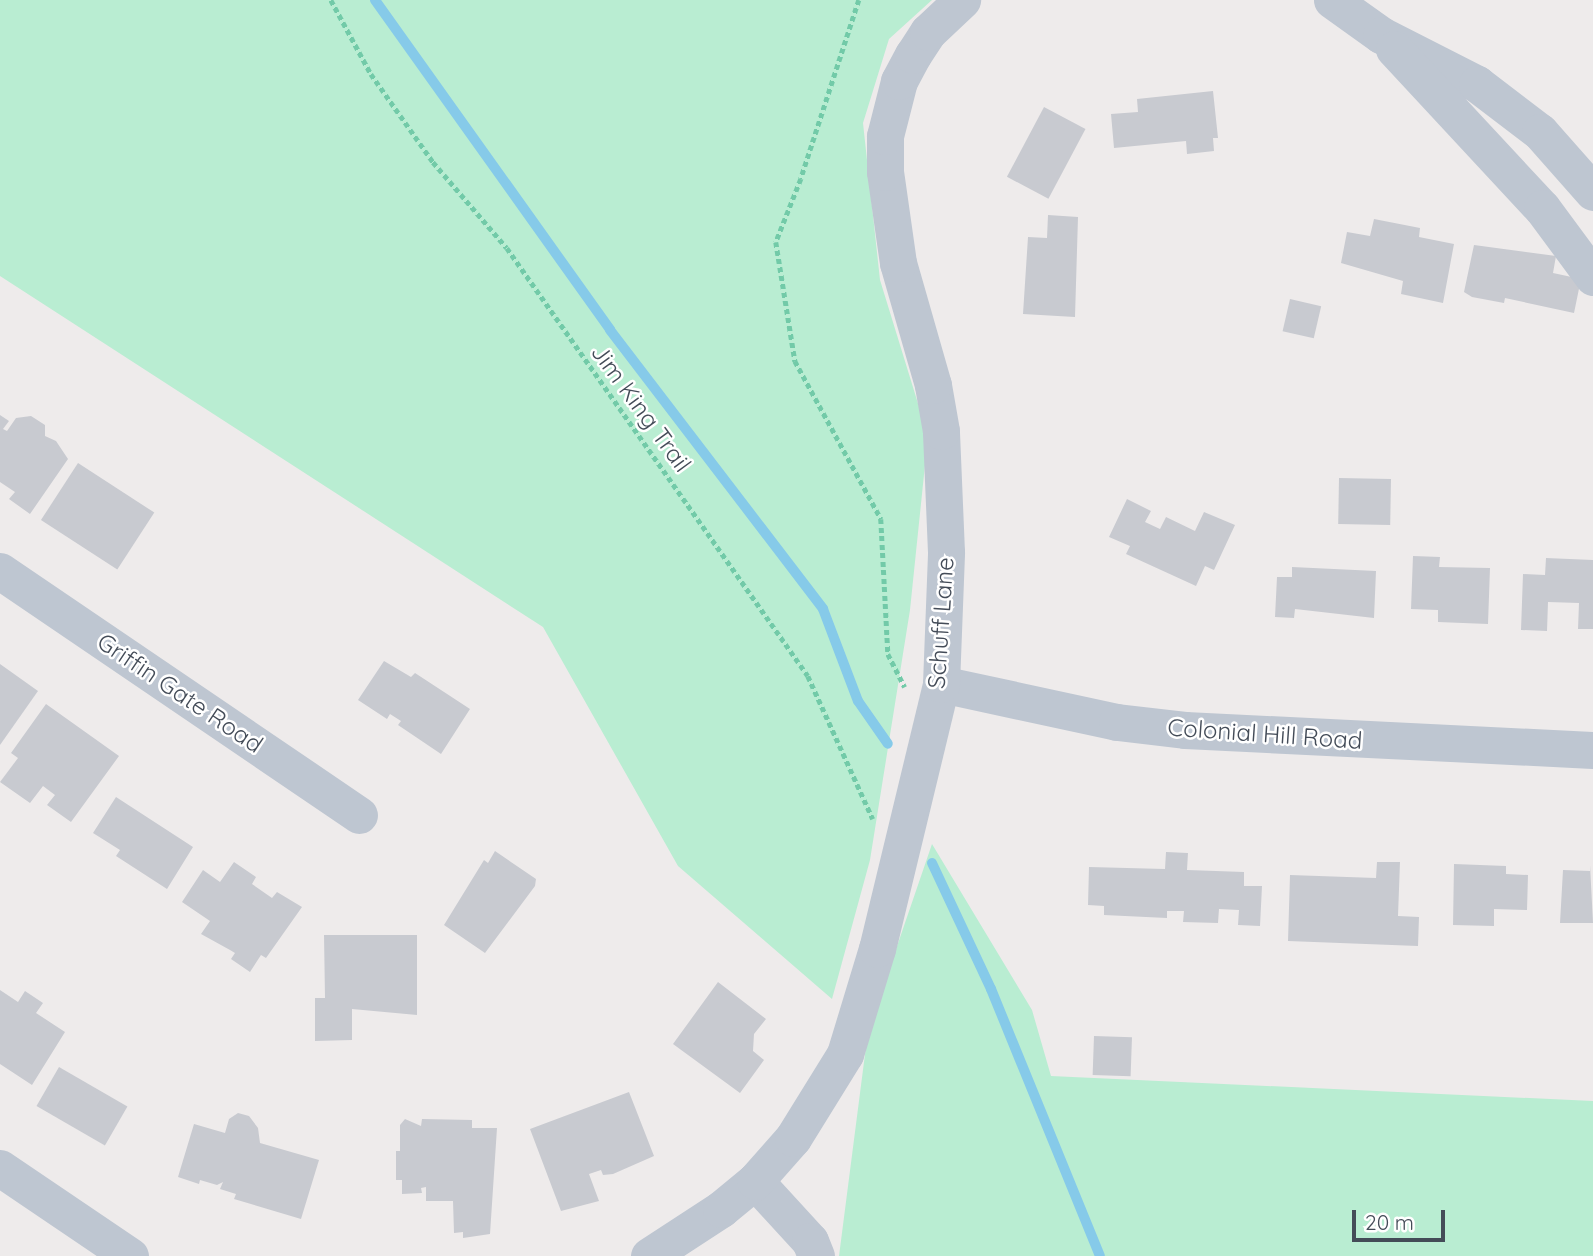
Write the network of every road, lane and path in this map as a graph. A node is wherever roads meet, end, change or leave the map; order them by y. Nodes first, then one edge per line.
1 (331, 0) edge
2 (859, 0) edge
3 (962, 0) edge
4 (1332, 0) edge
5 (1381, 35) junction
6 (1593, 192) edge
7 (1593, 277) edge
8 (0, 571) edge
9 (938, 694) junction
10 (1593, 750) edge
11 (359, 815) dead end
12 (903, 841) junction
13 (0, 1168) edge
14 (755, 1181) junction
15 (131, 1256) edge
16 (649, 1256) edge
17 (816, 1256) edge

1 - 12 path, Jim King Trail
2 - 9 path
3 - 9 street, Schuff Lane
4 - 5 street
5 - 6 street
5 - 7 street
8 - 11 street, Griffin Gate Road
9 - 10 street, Colonial Hill Road
9 - 12 street, Schuff Lane
12 - 14 street, Schuff Lane
13 - 15 street
14 - 16 street, Schuff Lane
14 - 17 street

